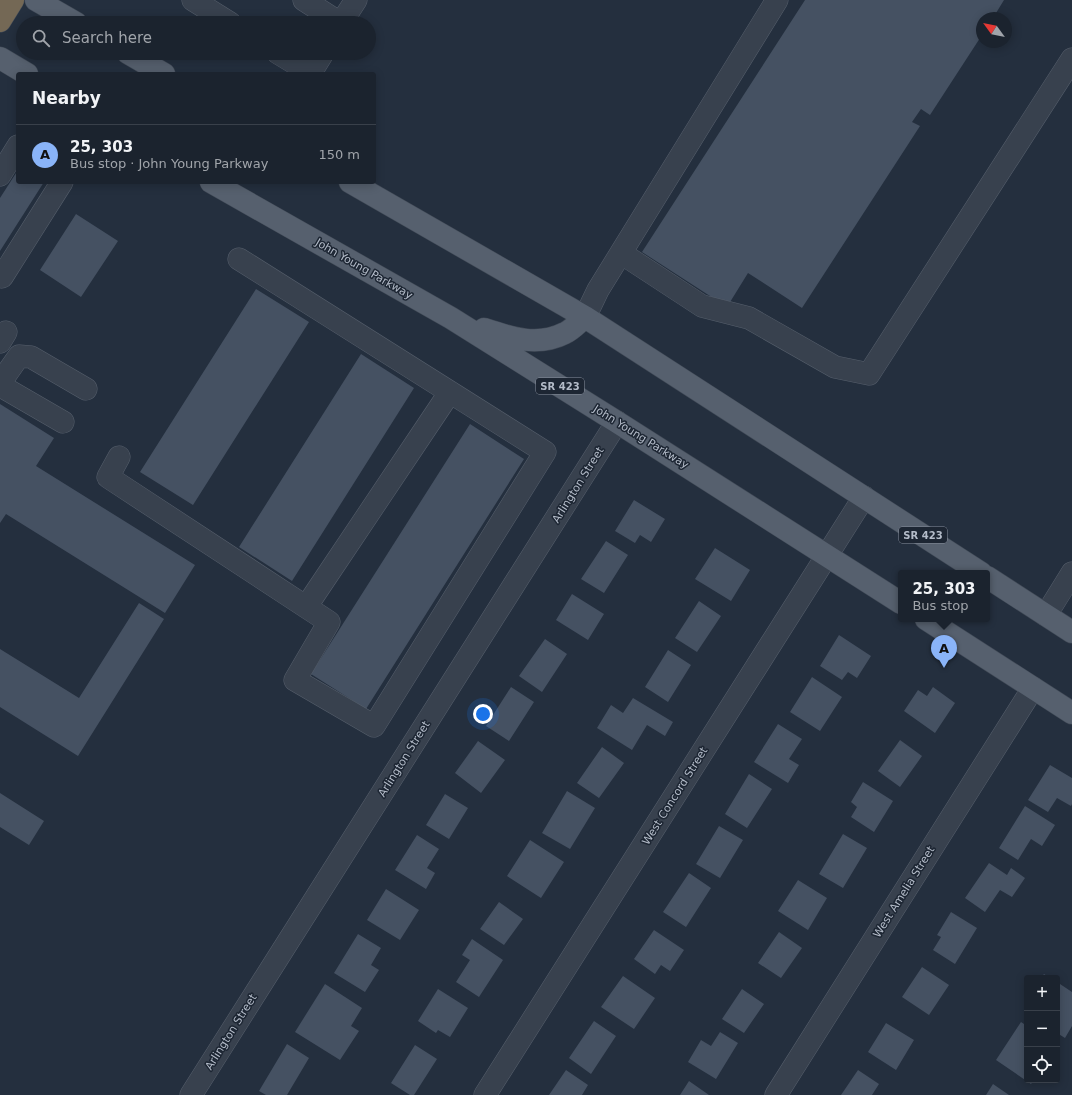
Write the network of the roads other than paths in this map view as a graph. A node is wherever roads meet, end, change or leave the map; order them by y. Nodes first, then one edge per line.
1 (13, 0) edge
2 (36, 0) edge
3 (193, 0) edge
4 (304, 0) edge
5 (356, 0) edge
6 (777, 0) edge
7 (64, 16) edge
8 (219, 16) edge
9 (330, 16) edge
10 (346, 16) edge
11 (0, 21) edge
12 (0, 58) edge
13 (1072, 59) edge
14 (140, 60) edge
15 (289, 60) edge
16 (319, 60) edge
17 (24, 72) edge
18 (161, 72) edge
19 (308, 72) edge
20 (312, 72) edge
21 (16, 149) edge
22 (0, 175) edge
23 (61, 184) edge
24 (215, 184) edge
25 (353, 184) edge
26 (621, 253) junction
27 (239, 259) dead end
28 (0, 276) edge
29 (451, 318) junction
30 (584, 318) junction
31 (86, 389) dead end
32 (450, 392) junction
33 (63, 422) dead end
34 (617, 422) junction
35 (119, 457) dead end
36 (864, 497) junction
37 (827, 555) junction
38 (976, 570) edge
39 (1072, 573) edge
40 (990, 579) edge
41 (898, 601) edge
42 (306, 607) junction
43 (1046, 615) junction
44 (931, 622) edge
45 (1072, 632) edge
46 (1033, 688) junction
47 (1072, 713) edge
48 (191, 1095) edge
49 (485, 1095) edge
50 (776, 1095) edge

1 - 11 highway
2 - 7 main road
3 - 8 street
4 - 9 street
5 - 10 street
6 - 26 street
12 - 17 main road
13 - 26 street
14 - 18 main road
15 - 19 street
16 - 20 street
21 - 22 street
23 - 28 street
24 - 29 main road, John Young Parkway / SR 423
25 - 30 main road, SR 423
26 - 30 street
27 - 32 street
29 - 30 main road
29 - 34 main road, John Young Parkway / SR 423
30 - 36 main road, SR 423
31 - 33 street
32 - 42 street
32 - 42 street
34 - 37 main road, John Young Parkway / SR 423
34 - 48 street, Arlington Street
35 - 42 street
36 - 37 street, West Concord Street
36 - 38 main road, SR 423
37 - 41 main road, John Young Parkway / SR 423
37 - 49 street, West Concord Street
39 - 43 street
40 - 43 main road
43 - 45 main road
44 - 46 main road
46 - 47 main road
46 - 50 street, West Amelia Street

